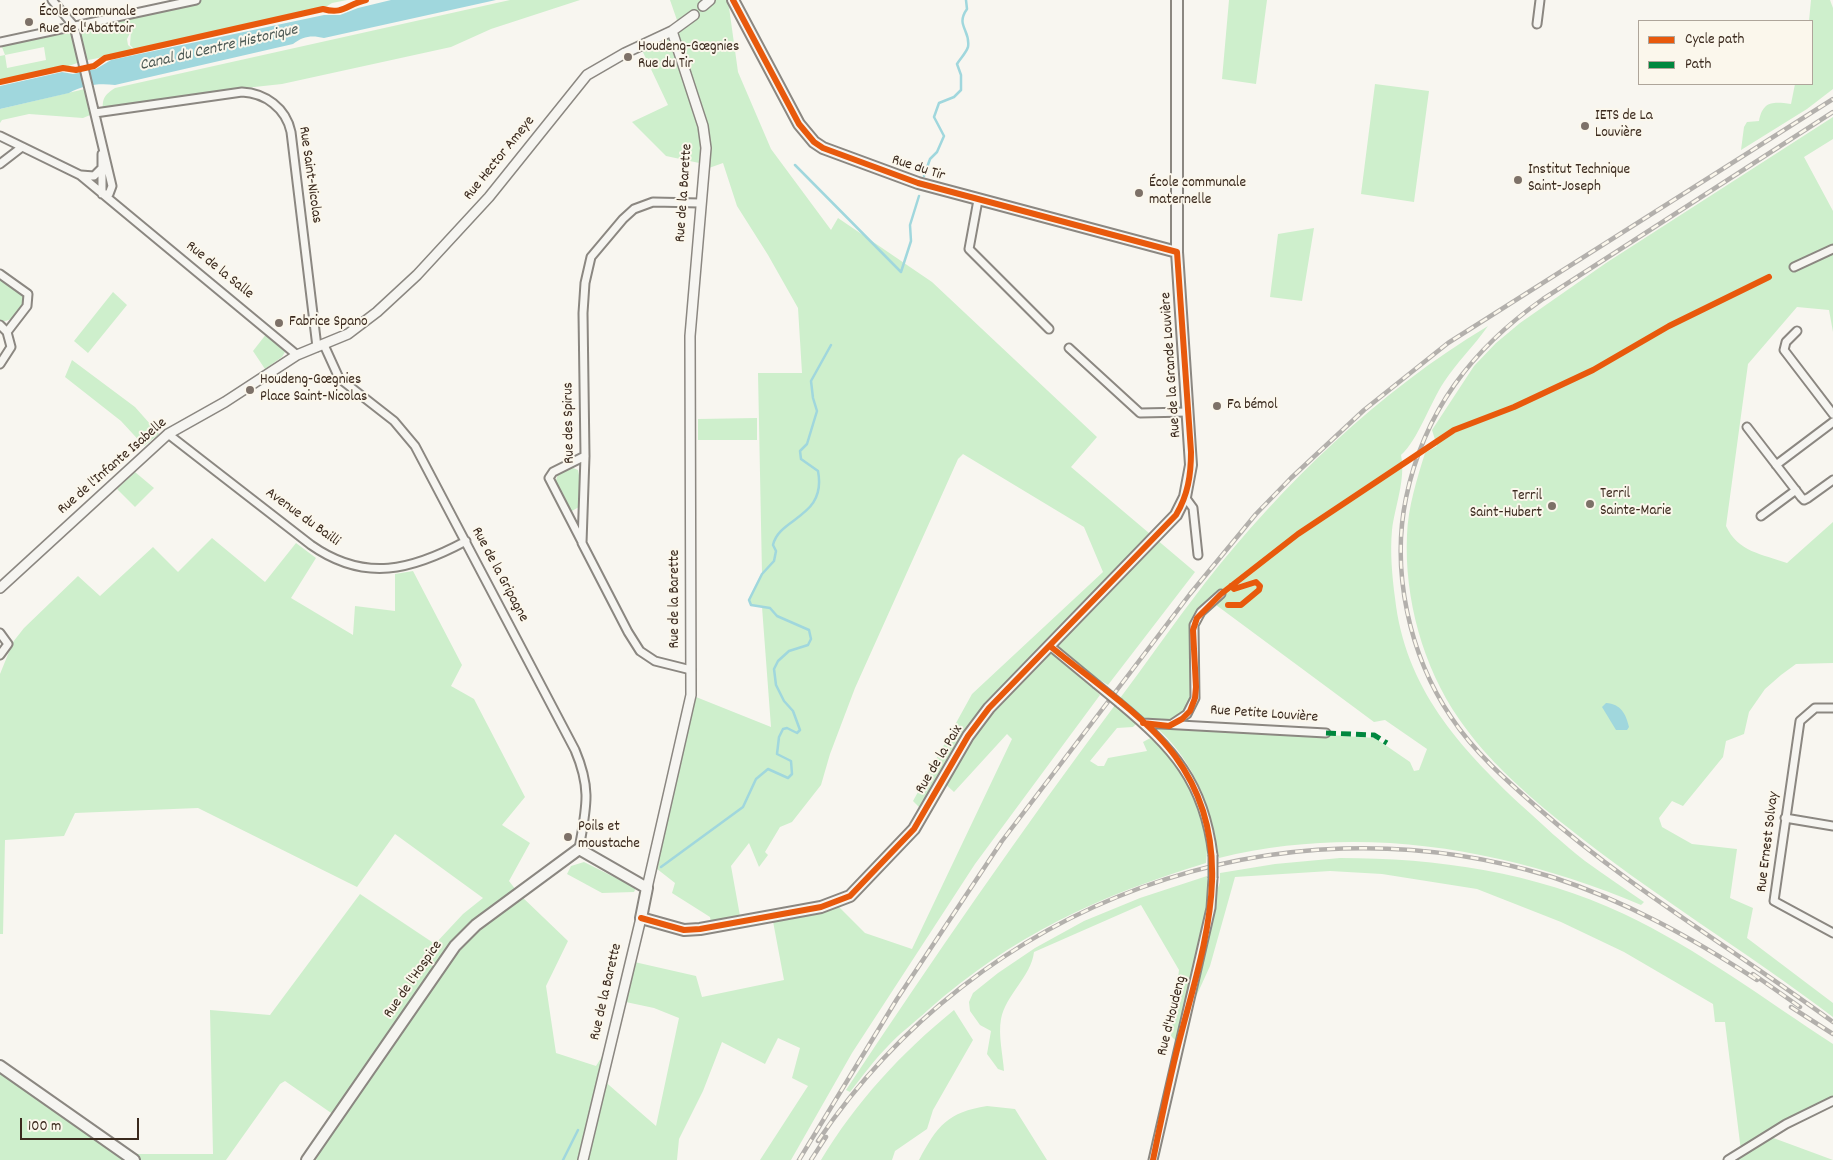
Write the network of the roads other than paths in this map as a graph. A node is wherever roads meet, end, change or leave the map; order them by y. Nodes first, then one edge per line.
1 (52, 0) edge
2 (196, 0) edge
3 (733, 0) edge
4 (1177, 0) edge
5 (1540, 0) edge
6 (694, 15) dead end
7 (1537, 24) dead end
8 (74, 26) junction
9 (672, 31) junction
10 (0, 42) edge
11 (95, 113) junction
12 (0, 136) edge
13 (102, 146) junction
14 (22, 147) junction
15 (0, 164) edge
16 (102, 168) junction
17 (80, 175) junction
18 (112, 186) junction
19 (102, 194) junction
20 (978, 200) junction
21 (700, 203) junction
22 (122, 209) junction
23 (1833, 249) edge
24 (1177, 252) junction
25 (1794, 267) dead end
26 (0, 274) edge
27 (0, 325) edge
28 (1049, 329) dead end
29 (1797, 331) dead end
30 (7, 332) junction
31 (320, 346) junction
32 (1069, 348) dead end
33 (297, 355) junction
34 (0, 364) edge
35 (1188, 412) junction
36 (1833, 414) edge
37 (1833, 422) edge
38 (1747, 426) dead end
39 (168, 434) junction
40 (585, 456) junction
41 (1776, 465) junction
42 (1190, 477) joint
43 (1833, 480) edge
44 (1796, 490) junction
45 (1185, 498) junction
46 (1761, 516) dead end
47 (466, 541) junction
48 (582, 543) junction
49 (1198, 555) dead end
50 (0, 588) edge
51 (1221, 594) dead end
52 (0, 633) edge
53 (1050, 646) junction
54 (0, 655) edge
55 (691, 670) junction
56 (1833, 708) edge
57 (1143, 723) junction
58 (1169, 726) junction
59 (1326, 733) dead end
60 (1785, 818) junction
61 (1833, 826) edge
62 (579, 849) junction
63 (647, 888) junction
64 (641, 918) junction
65 (1833, 934) edge
66 (0, 1066) edge
67 (1833, 1101) edge
68 (134, 1160) edge
69 (307, 1160) edge
70 (583, 1160) edge
71 (1153, 1160) edge
72 (1728, 1160) edge

1 - 8 street
2 - 8 street
3 - 20 main road, Rue du Tir
4 - 24 main road, Rue de la Grande Louvière
5 - 7 street
6 - 9 street, Rue Hector Ameye
8 - 10 street
8 - 11 street, Rue de la Salle
9 - 21 street, Rue de la Barette
9 - 31 street, Rue Hector Ameye
11 - 13 street, Rue de la Salle
11 - 31 street, Rue Saint-Nicolas
12 - 14 street
13 - 16 street, Rue de la Salle
13 - 18 street, Rue de la Salle
14 - 15 street
14 - 17 street
16 - 17 street
16 - 19 street, Rue de la Salle
17 - 19 street
18 - 19 street
18 - 22 street, Rue de la Salle
19 - 22 street, Rue de la Salle
20 - 24 main road, Rue du Tir
20 - 28 street
21 - 40 street, Rue des Spirus
21 - 55 street, Rue de la Barette
22 - 33 street, Rue de la Salle
23 - 25 street
24 - 35 main road, Rue de la Grande Louvière
26 - 30 street
27 - 30 street
29 - 36 street
30 - 34 street
31 - 33 street, Rue de l'Infante Isabelle
31 - 47 street, Rue de la Gripagne
32 - 35 street
33 - 39 street, Rue de l'Infante Isabelle
35 - 42 main road, Rue de la Grande Louvière
37 - 41 street
38 - 41 street
39 - 47 street, Avenue du Bailli
39 - 50 street, Rue de l'Infante Isabelle
40 - 48 street, Rue des Spirus
40 - 48 street
41 - 44 street
42 - 45 main road, Rue de la Paix
43 - 44 street
44 - 46 street
45 - 49 street
45 - 53 main road, Rue de la Paix
47 - 62 street, Rue de la Gripagne
48 - 55 street, Rue des Spirus
51 - 58 street, Rue Petite Louvière
52 - 54 street
53 - 57 street, Rue d'Houdeng, bridge
53 - 64 main road, Rue de la Paix
55 - 63 street, Rue de la Barette
56 - 60 street, Rue Ernest Solvay
57 - 58 street, Rue Petite Louvière
57 - 71 street, Rue d'Houdeng, bridge
58 - 59 street, Rue Petite Louvière
60 - 61 street
60 - 65 street, Rue Ernest Solvay
62 - 63 main road
62 - 69 main road, Rue de l'Hospice
63 - 64 main road, Rue de la Barette
64 - 70 street, Rue de la Barette
66 - 68 main road
67 - 72 street

